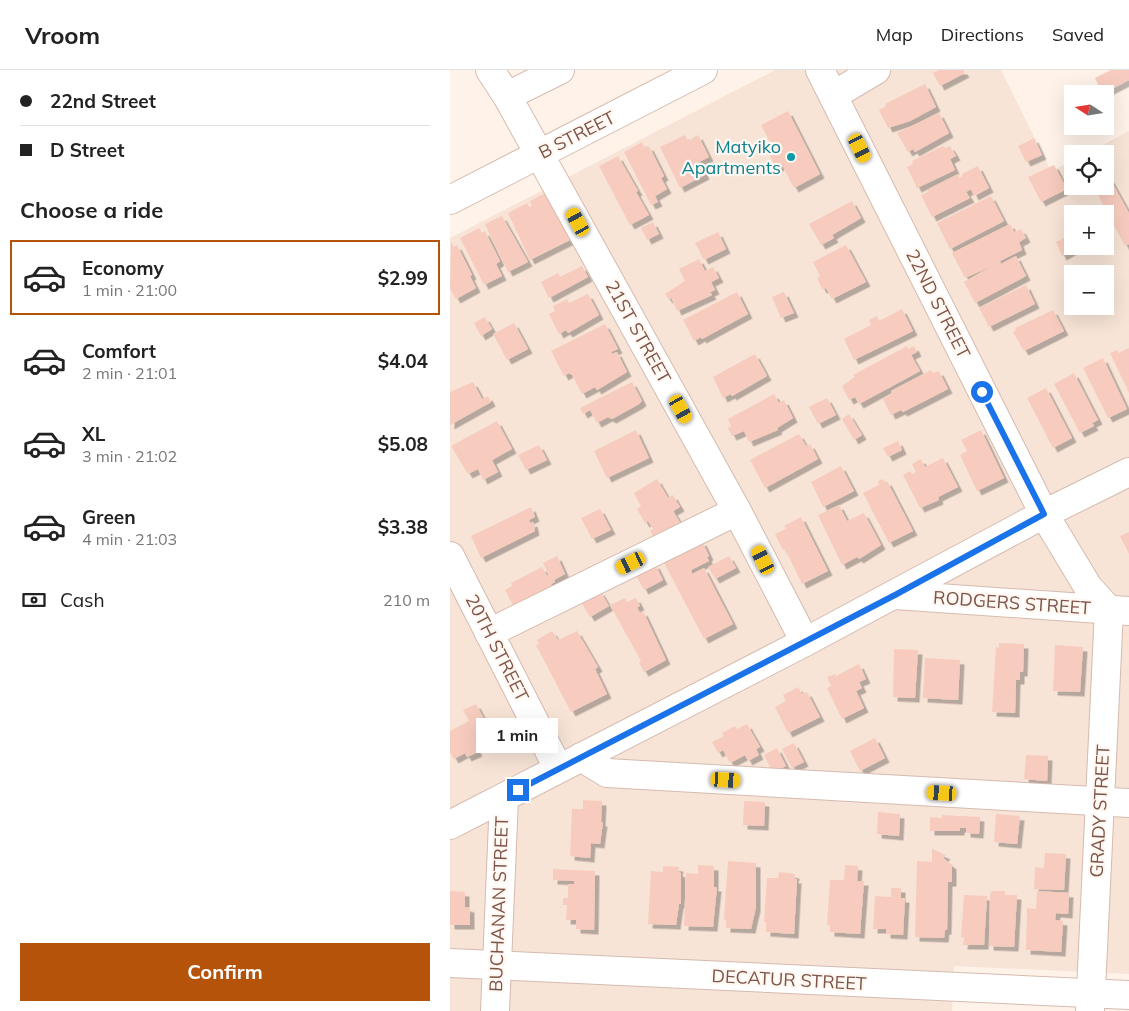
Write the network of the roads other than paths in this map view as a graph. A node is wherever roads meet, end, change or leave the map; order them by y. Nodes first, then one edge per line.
1 (490, 70) edge
2 (560, 70) edge
3 (703, 70) edge
4 (820, 70) edge
5 (876, 70) edge
6 (834, 95) junction
7 (507, 96) junction
8 (541, 154) junction
9 (450, 200) edge
10 (1129, 472) edge
11 (737, 511) junction
12 (1044, 514) junction
13 (450, 556) edge
14 (895, 595) junction
15 (1119, 611) edge
16 (490, 633) junction
17 (806, 642) junction
18 (570, 762) junction
19 (504, 798) junction
20 (1100, 802) junction
21 (1129, 803) edge
22 (450, 825) edge
23 (450, 963) edge
24 (496, 967) junction
25 (1129, 995) edge
26 (1091, 1002) edge
27 (495, 1011) edge

1 - 7 street, 21ST STREET
2 - 7 street
3 - 8 street, B STREET
4 - 6 street, 22ND STREET
5 - 6 street
6 - 12 street, 22ND STREET
7 - 8 street, 21ST STREET
8 - 9 street, B STREET
8 - 11 street, 21ST STREET
10 - 12 street
11 - 16 street
11 - 17 street, 21ST STREET
12 - 14 street
12 - 15 street, 22ND STREET
13 - 16 street, 20TH STREET
14 - 15 street, RODGERS STREET
14 - 17 street
15 - 20 street, GRADY STREET
16 - 18 street, 20TH STREET
17 - 18 street
18 - 19 street
18 - 20 street
19 - 22 street
19 - 24 street, BUCHANAN STREET
20 - 21 street
20 - 26 street, GRADY STREET
23 - 24 street, DECATUR STREET
24 - 26 street, DECATUR STREET
24 - 27 street, BUCHANAN STREET
25 - 26 street, DECATUR STREET

